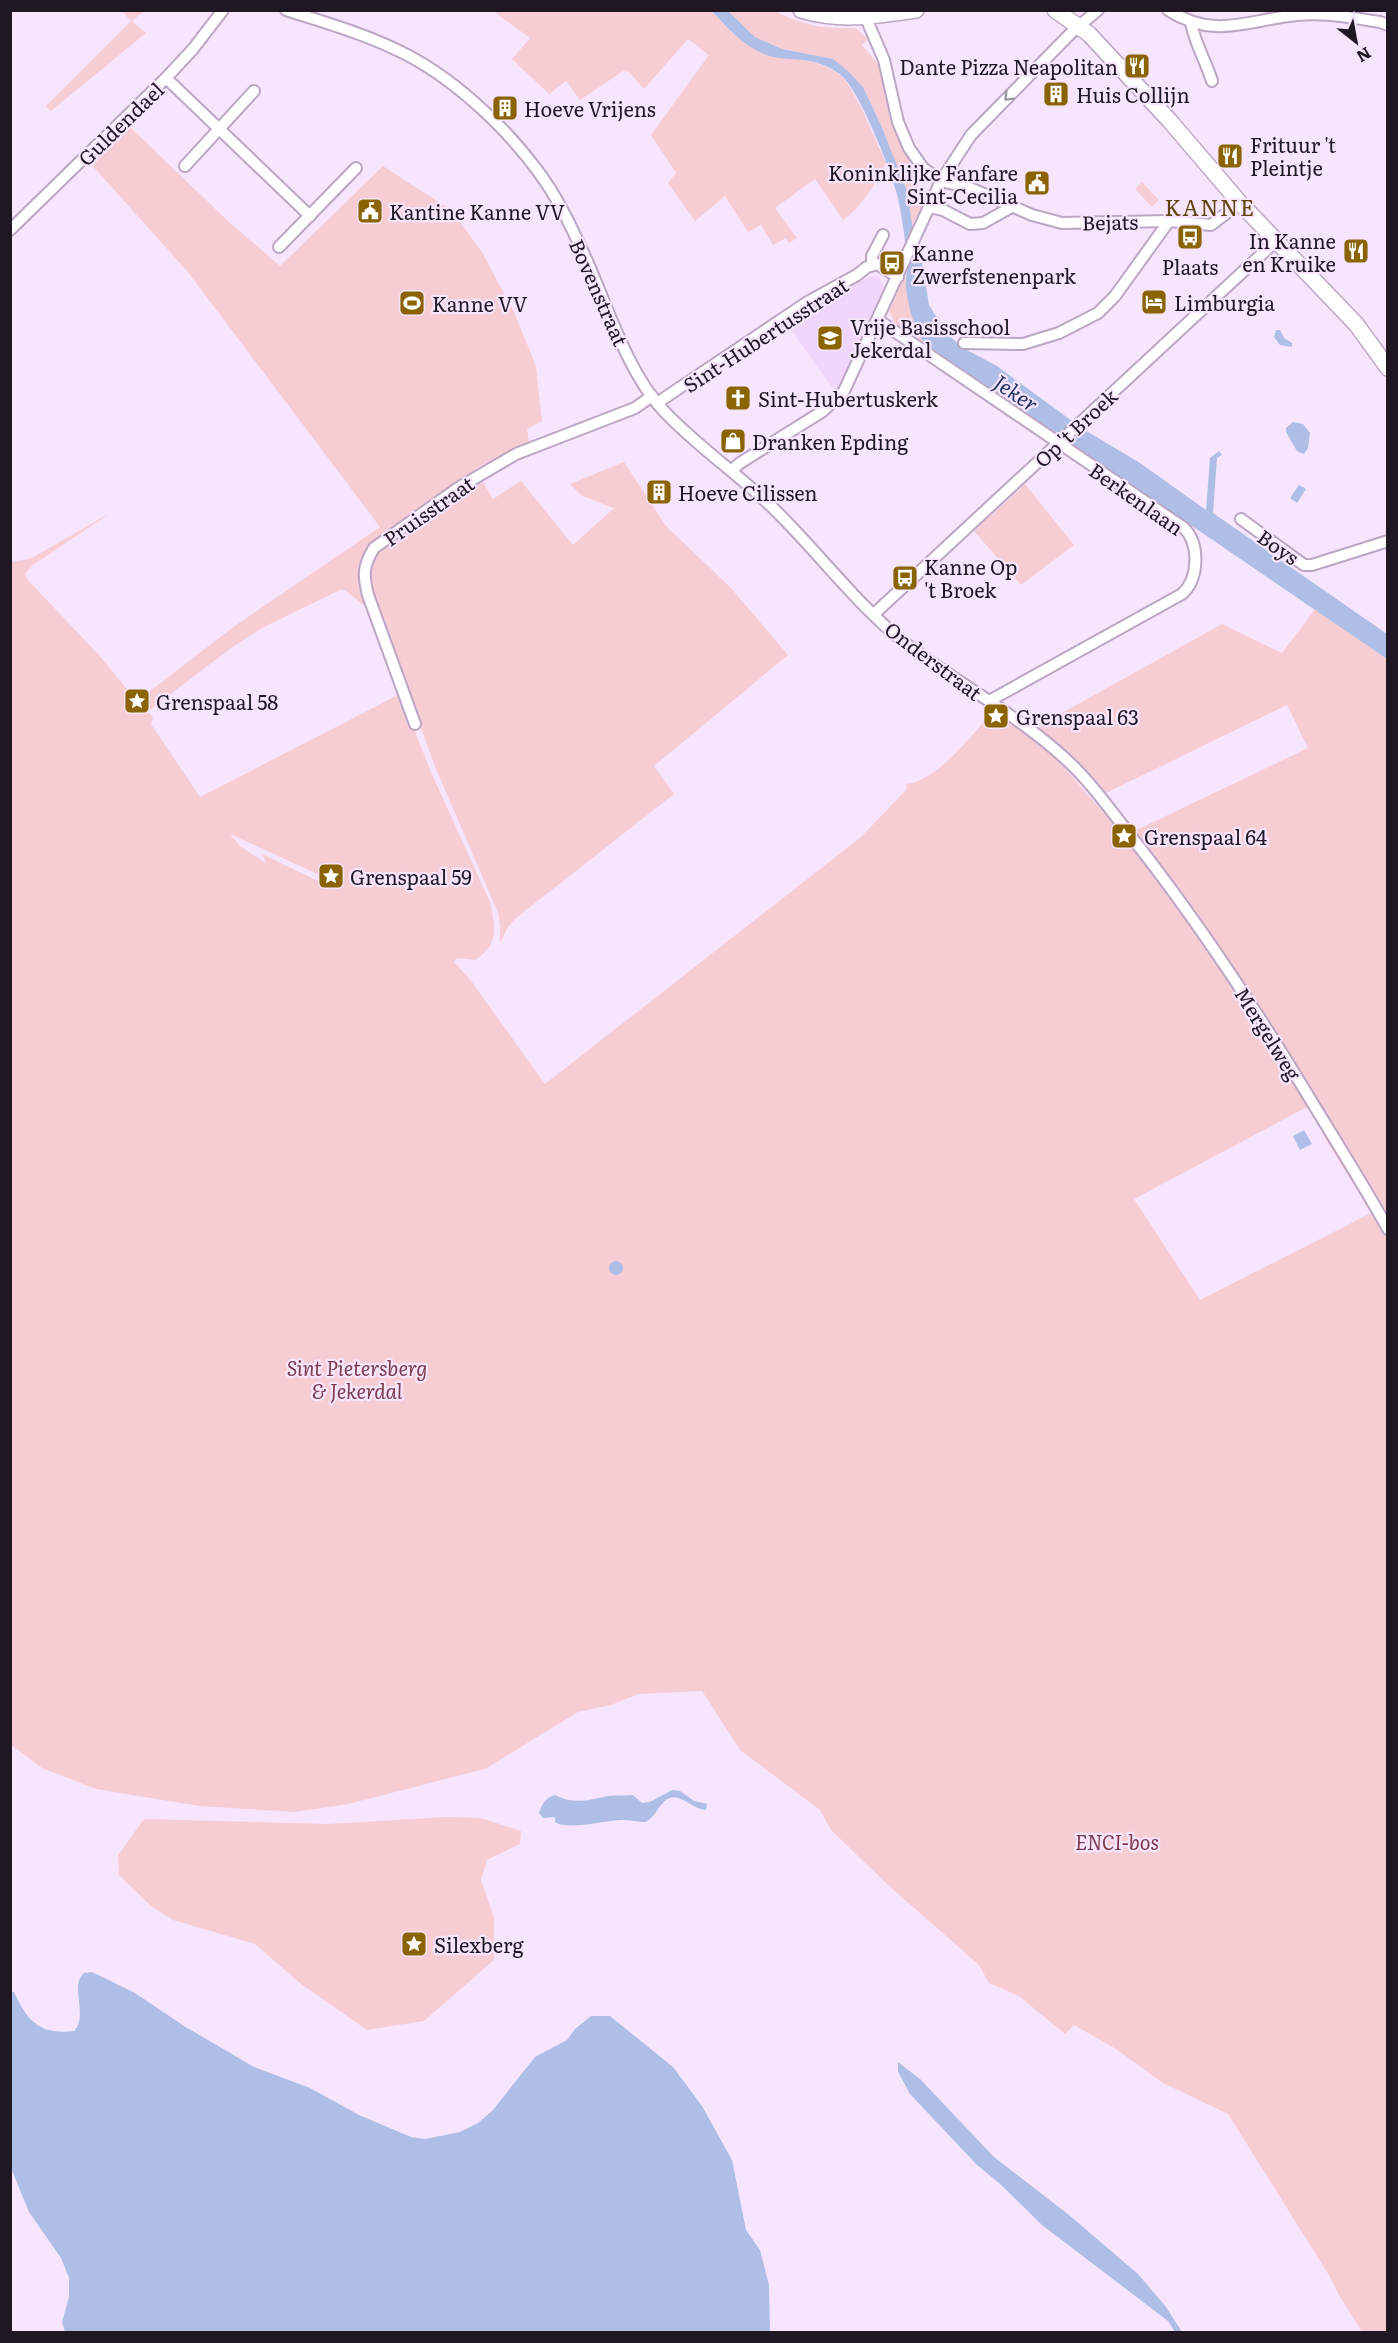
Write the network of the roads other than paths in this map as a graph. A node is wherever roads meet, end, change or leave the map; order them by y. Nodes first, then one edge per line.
1 (223, 10) edge
2 (286, 10) edge
3 (801, 10) edge
4 (916, 10) edge
5 (1055, 10) edge
6 (1098, 10) edge
7 (1168, 10) edge
8 (866, 18) junction
9 (1191, 23) junction
10 (1079, 25) junction
11 (1388, 25) edge
12 (166, 78) junction
13 (1212, 81) dead end
14 (255, 91) dead end
15 (220, 128) junction
16 (185, 166) dead end
17 (356, 168) dead end
18 (941, 181) junction
19 (1240, 203) junction
20 (929, 207) junction
21 (1010, 208) junction
22 (310, 216) junction
23 (1169, 221) junction
24 (10, 230) edge
25 (883, 235) dead end
26 (1276, 240) junction
27 (279, 247) dead end
28 (872, 264) junction
29 (898, 277) junction
30 (878, 320) junction
31 (964, 343) dead end
32 (1388, 368) edge
33 (654, 400) junction
34 (1060, 441) junction
35 (732, 470) junction
36 (1241, 519) dead end
37 (1388, 541) edge
38 (874, 614) junction
39 (989, 701) junction
40 (415, 724) dead end
41 (1138, 845) joint
42 (1388, 1229) edge

1 - 12 street, Guldendael
2 - 33 street, Bovenstraat
3 - 8 main road
4 - 8 main road
5 - 10 main road
6 - 10 street
7 - 9 street
8 - 18 street
9 - 11 street
9 - 13 street
10 -> 18 street
10 - 19 main road
12 - 15 street
12 - 24 street, Guldendael
14 - 15 street
15 - 16 street
15 - 22 street
17 - 22 street
18 - 20 street
18 - 21 street, Bejats
19 - 23 street, Bejats
19 - 26 main road
20 - 21 street
20 - 29 street
21 - 23 street, Bejats
22 - 27 street
23 - 31 street
25 - 28 street
26 - 32 main road
26 - 34 street, Op 't Broek
28 - 29 street
28 - 33 street, Sint-Hubertusstraat
29 - 30 street
30 - 34 street, Berkenlaan
30 - 35 street
33 - 35 street, Bovenstraat
33 - 40 street, Pruisstraat
34 - 38 street, Op 't Broek
34 - 39 street, Berkenlaan
35 - 38 street, Onderstraat
36 - 37 street, Boys
38 - 39 street, Onderstraat
39 - 41 street, Onderstraat
41 - 42 street, Mergelweg

